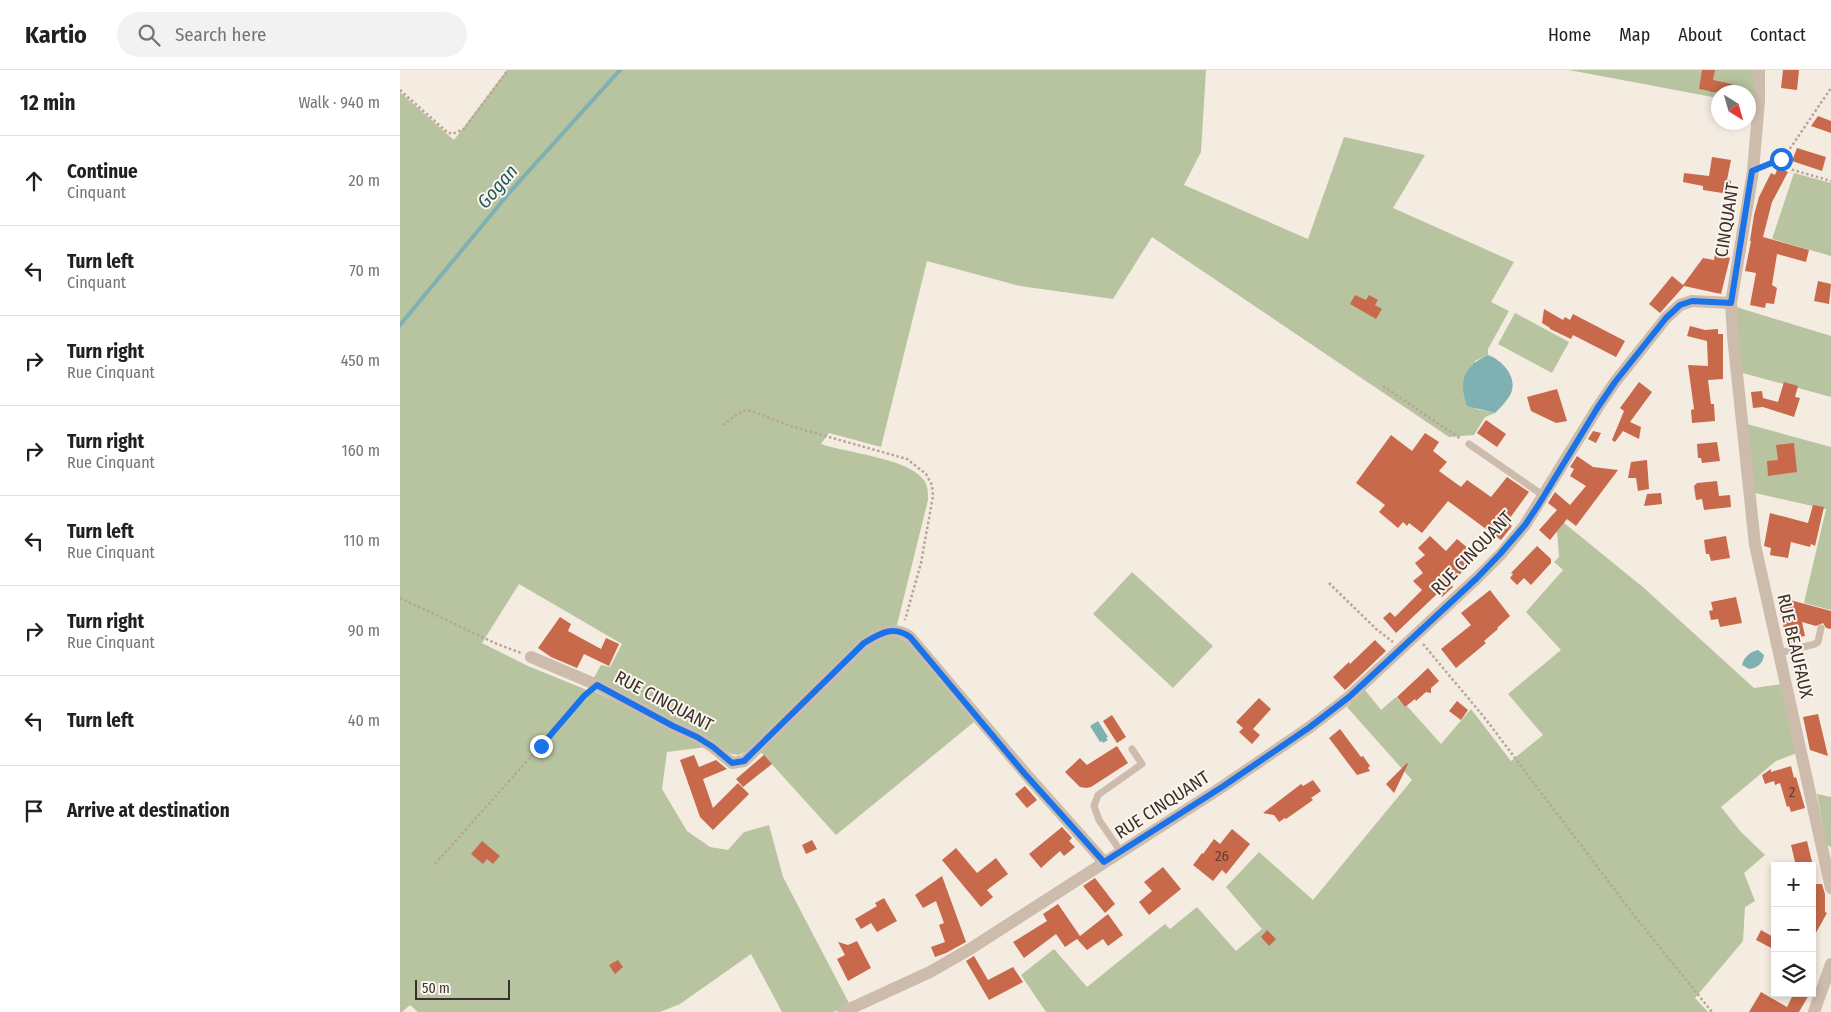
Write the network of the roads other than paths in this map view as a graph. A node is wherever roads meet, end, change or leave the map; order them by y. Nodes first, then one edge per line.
1 (1759, 70) edge
2 (1731, 303) junction
3 (1469, 444) road end
4 (1544, 496) junction
5 (1821, 628) dead end
6 (1778, 653) junction
7 (530, 657) road end
8 (1132, 749) dead end
9 (1121, 852) junction
10 (1104, 862) junction
11 (1831, 888) edge
12 (1831, 964) edge
13 (844, 1012) edge
14 (1814, 1012) edge

1 - 2 street, CINQUANT
2 - 4 street, RUE CINQUANT
2 - 6 street, RUE BEAUFAUX
3 - 4 lane
4 - 9 street, RUE CINQUANT
5 - 6 lane
6 - 11 street, RUE BEAUFAUX
7 - 10 street, RUE CINQUANT
8 - 9 lane
9 - 10 street, RUE CINQUANT
10 - 13 street, RUE CINQUANT
12 - 14 street

